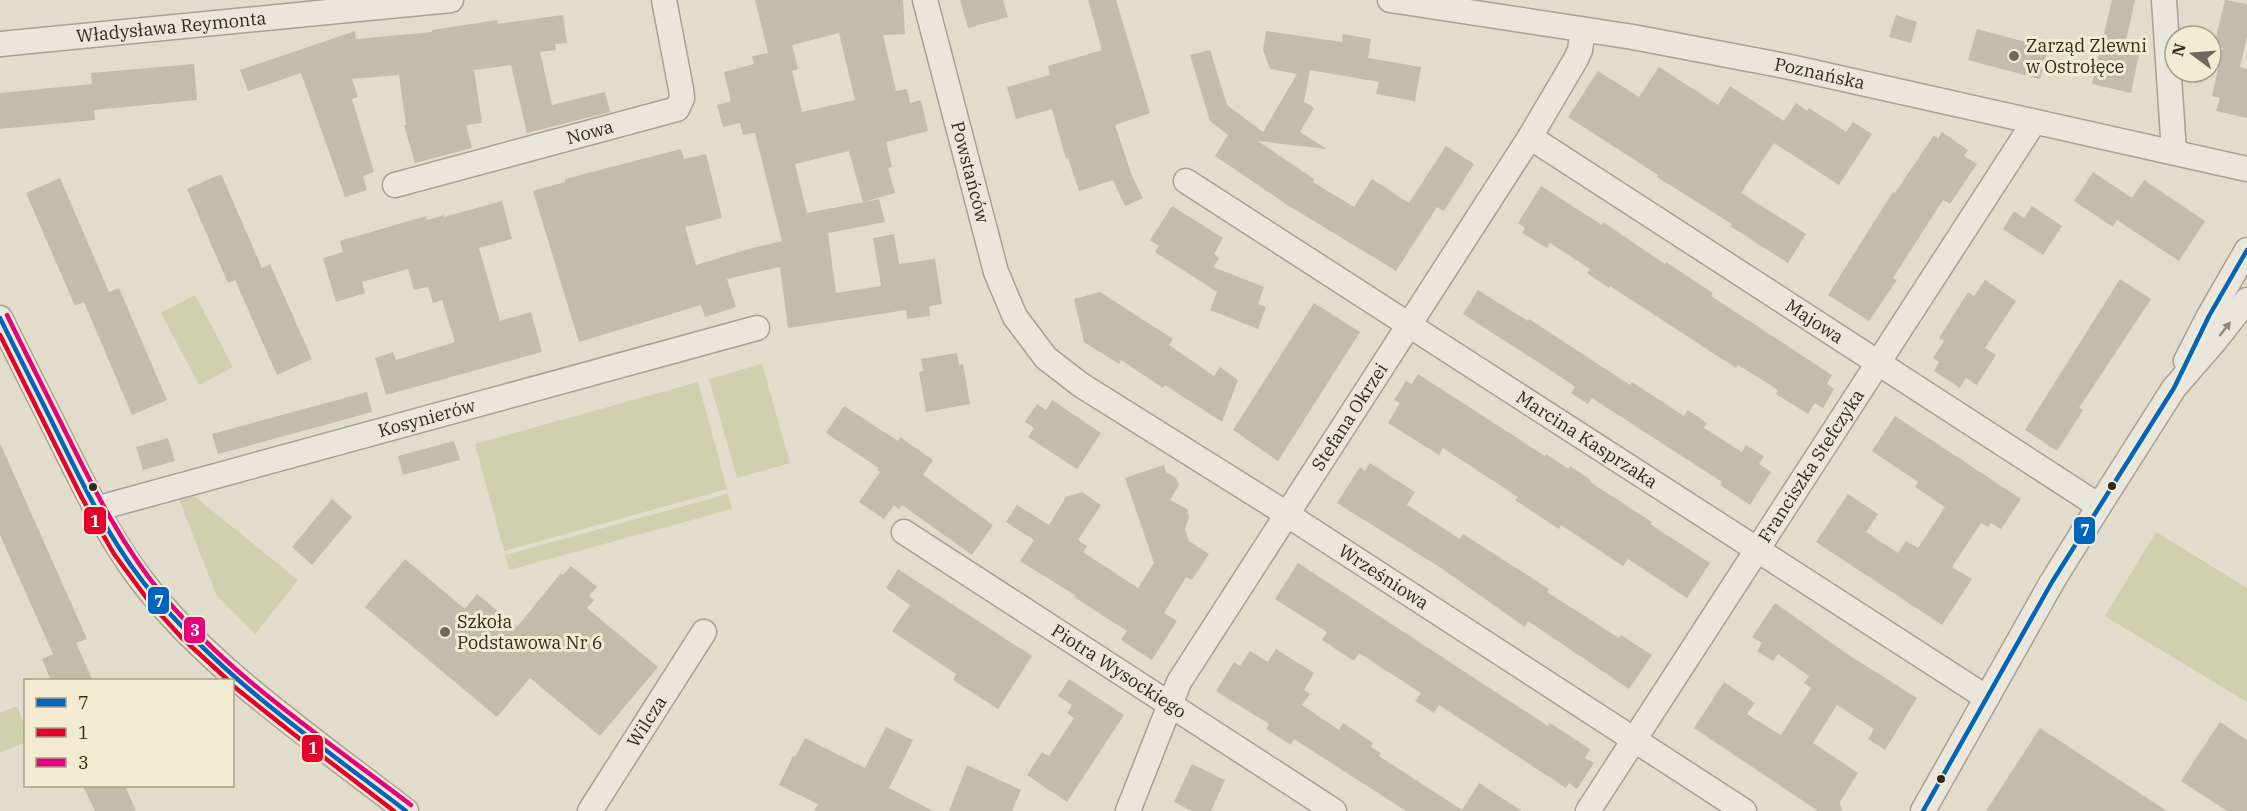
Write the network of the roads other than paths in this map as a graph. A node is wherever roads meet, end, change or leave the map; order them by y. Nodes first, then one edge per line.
1 (450, 0) edge
2 (664, 0) edge
3 (925, 0) edge
4 (1390, 0) edge
5 (2164, 0) edge
6 (1583, 30) junction
7 (0, 44) edge
8 (2034, 122) junction
9 (1530, 137) junction
10 (2174, 152) junction
11 (2247, 169) edge
12 (1186, 181) dead end
13 (395, 185) dead end
14 (2247, 250) edge
15 (2247, 300) edge
16 (0, 318) edge
17 (1408, 325) junction
18 (757, 328) dead end
19 (1030, 338) joint
20 (1879, 361) junction
21 (2174, 388) junction
22 (2099, 506) junction
23 (95, 509) junction
24 (1287, 515) junction
25 (904, 532) dead end
26 (1757, 550) junction
27 (704, 632) dead end
28 (1987, 698) junction
29 (1170, 705) junction
30 (1634, 740) junction
31 (406, 811) edge
32 (590, 811) edge
33 (1128, 811) edge
34 (1334, 811) edge
35 (1588, 811) edge
36 (1744, 811) edge
37 (1923, 811) edge

1 - 7 street, Władysława Reymonta
2 - 13 street, Nowa
3 - 19 street, Powstańców
4 - 6 street, Poznańska
5 - 10 street
6 - 8 street, Poznańska
6 - 9 street, Stefana Okrzei
8 - 10 street, Poznańska
8 - 20 street, Franciszka Stefczyka
9 - 17 street, Stefana Okrzei
9 - 20 street, Majowa
10 - 11 street, Poznańska
12 - 17 street, Marcina Kasprzaka
14 - 21 street
21 -> 15 street
16 - 23 street
17 - 24 street, Stefana Okrzei
17 - 26 street, Marcina Kasprzaka
18 - 23 street, Kosynierów
19 - 24 street, Wrześniowa
20 - 22 street, Majowa
20 - 26 street, Franciszka Stefczyka
21 - 22 street
22 - 28 street
23 - 31 street
24 - 29 street, Stefana Okrzei
24 - 30 street, Wrześniowa
25 - 29 street, Piotra Wysockiego
26 - 28 street, Marcina Kasprzaka
26 - 30 street, Franciszka Stefczyka
27 - 32 street, Wilcza
28 - 37 street
29 - 33 street, Stefana Okrzei
29 - 34 street, Piotra Wysockiego
30 - 35 street, Franciszka Stefczyka
30 - 36 street, Wrześniowa

